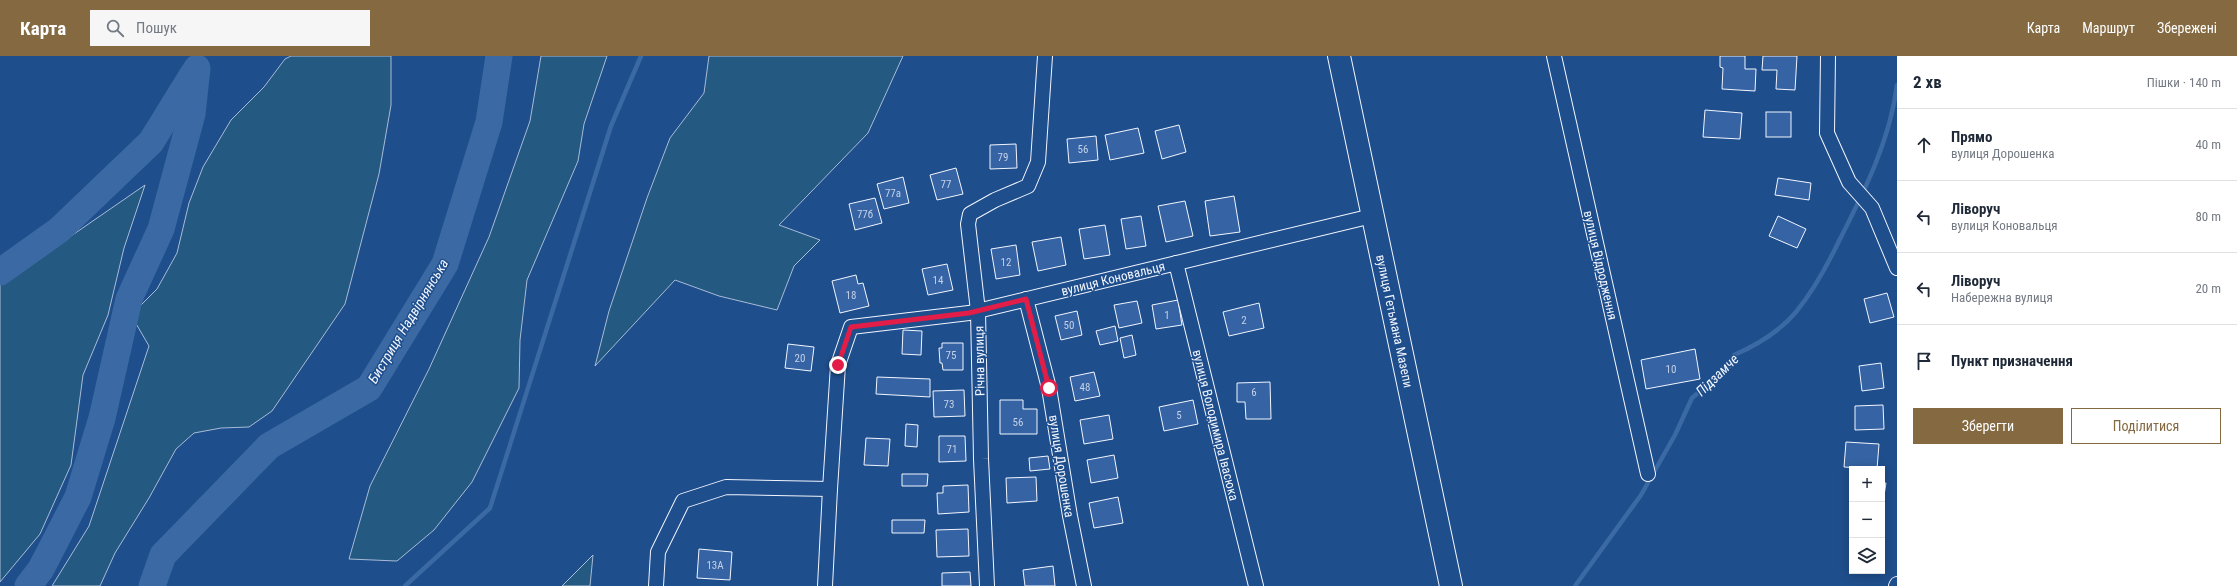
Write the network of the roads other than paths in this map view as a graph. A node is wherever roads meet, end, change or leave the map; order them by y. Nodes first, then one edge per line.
1 (1045, 56) edge
2 (1338, 56) edge
3 (1554, 56) edge
4 (1828, 56) edge
5 (1372, 216) junction
6 (1176, 263) junction
7 (1897, 268) edge
8 (1026, 299) junction
9 (978, 311) junction
10 (1648, 474) dead end
11 (830, 489) junction
12 (656, 586) edge
13 (825, 586) edge
14 (987, 586) edge
15 (1084, 586) edge
16 (1256, 586) edge
17 (1451, 586) edge

1 - 9 street, Річна вулиця
2 - 5 main road, вулиця Гетьмана Мазепи
3 - 10 street, вулиця Відродження
4 - 7 street
5 - 6 street, вулиця Коновальця
5 - 17 main road, вулиця Гетьмана Мазепи
6 - 8 street, вулиця Коновальця
6 - 16 street, вулиця Володимира Івасюка
8 - 9 street, вулиця Коновальця
8 - 15 street, вулиця Дорошенка
9 - 11 street, вулиця Коновальця
9 - 14 street, Річна вулиця
11 - 12 street
11 - 13 street

